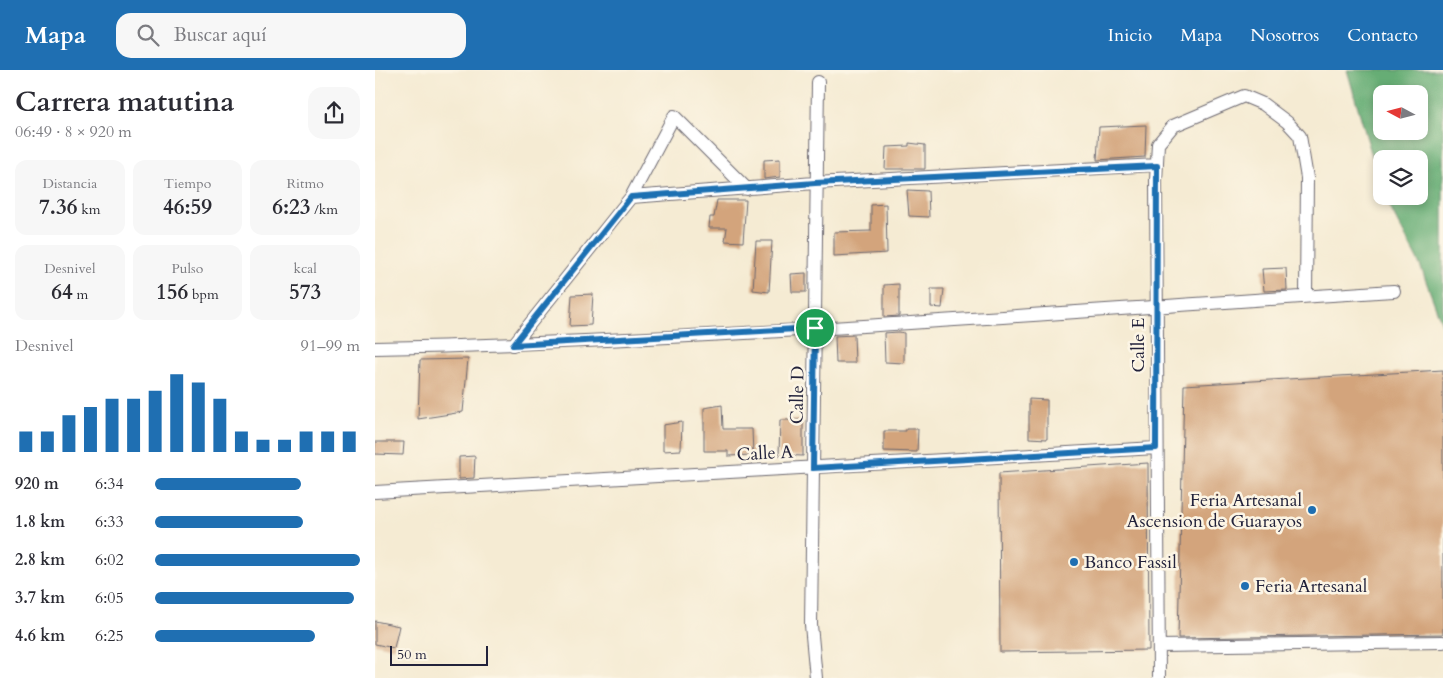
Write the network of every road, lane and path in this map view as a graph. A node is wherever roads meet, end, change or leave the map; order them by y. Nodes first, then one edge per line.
1 (818, 82) dead end
2 (1157, 166) junction
3 (815, 183) junction
4 (747, 189) junction
5 (631, 197) junction
6 (1394, 291) dead end
7 (1306, 296) junction
8 (1156, 306) junction
9 (815, 328) junction
10 (513, 345) junction
11 (375, 348) edge
12 (1156, 448) junction
13 (813, 468) junction
14 (375, 492) edge
15 (1443, 642) edge
16 (1159, 646) junction
17 (816, 678) edge
18 (1159, 678) edge

1 - 3 street, Calle D
2 - 3 street
2 - 7 street, Calle E
2 - 8 street, Calle E
3 - 4 street
3 - 9 street, Calle D
4 - 5 street
4 - 5 street
5 - 10 street
6 - 7 street
7 - 8 street
8 - 9 street
8 - 12 street, Calle E
9 - 10 street
9 - 13 street, Calle D
10 - 11 street
12 - 13 street, Calle A
12 - 16 street, Calle E
13 - 14 street, Calle A
13 - 17 street, Calle D
15 - 16 street
16 - 18 street, Calle E

